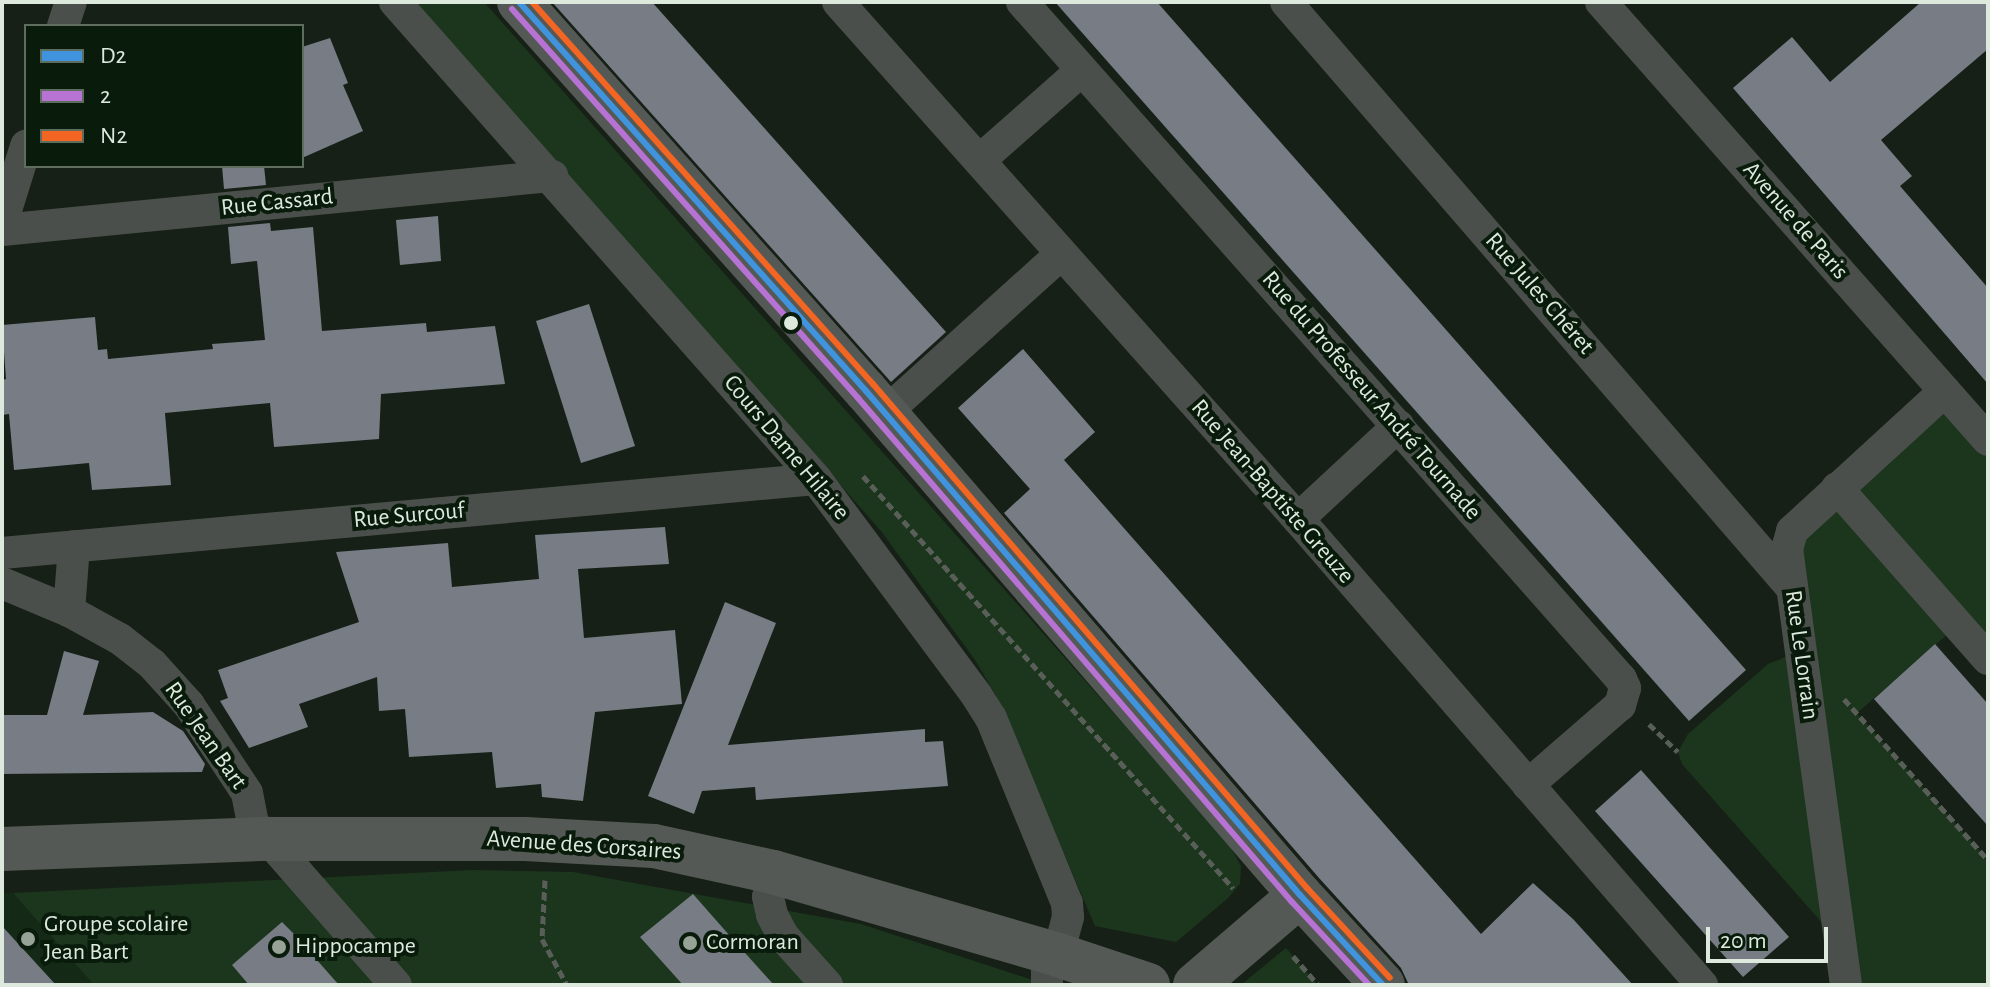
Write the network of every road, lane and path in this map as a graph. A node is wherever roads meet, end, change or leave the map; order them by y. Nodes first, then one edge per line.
1 (71, 2) edge
2 (395, 2) edge
3 (519, 2) edge
4 (838, 2) edge
5 (1022, 2) edge
6 (1286, 2) edge
7 (1601, 2) edge
8 (64, 24) edge
9 (1082, 70) junction
10 (24, 152) edge
11 (980, 160) junction
12 (552, 176) junction
13 (2, 223) edge
14 (2, 230) edge
15 (1061, 254) junction
16 (1945, 391) junction
17 (884, 414) junction
18 (1398, 426) junction
19 (1988, 440) edge
20 (857, 469) dead end
21 (816, 479) junction
22 (1837, 488) junction
23 (1298, 519) junction
24 (74, 546) junction
25 (2, 553) edge
26 (2, 583) edge
27 (1791, 587) junction
28 (69, 611) junction
29 (1800, 651) junction
30 (1988, 659) edge
31 (1528, 785) junction
32 (262, 839) junction
33 (547, 840) junction
34 (2, 849) edge
35 (1988, 860) edge
36 (773, 872) junction
37 (1300, 895) junction
38 (1266, 925) junction
39 (1051, 964) edge
40 (396, 985) edge
41 (567, 985) edge
42 (827, 985) edge
43 (1148, 985) edge
44 (1195, 985) edge
45 (1318, 985) edge
46 (1383, 985) edge
47 (1702, 985) edge
48 (1846, 985) edge

1 - 8 street
2 - 12 street, Cours Dame Hilaire
3 - 17 street
4 - 11 street, Rue Jean-Baptiste Greuze
5 - 9 street, Rue du Professeur André Tournade
6 - 27 street, Rue Jules Chéret
7 - 16 street, Avenue de Paris
9 - 11 street
9 - 18 street, Rue du Professeur André Tournade
10 - 13 street
11 - 15 street, Rue Jean-Baptiste Greuze
12 - 14 street, Rue Cassard
12 - 21 street, Cours Dame Hilaire
15 - 17 street
15 - 23 street, Rue Jean-Baptiste Greuze
16 - 19 street, Avenue de Paris
16 - 22 street, Rue Le Lorrain
17 - 37 street
18 - 23 street
18 - 31 street, Rue du Professeur André Tournade
20 - 38 path
21 - 24 street, Rue Surcouf
21 - 39 street, Cours Dame Hilaire
22 - 27 street, Rue Le Lorrain
22 - 30 street
23 - 31 street, Rue Jean-Baptiste Greuze
24 - 25 street, Rue Surcouf
24 - 28 street
26 - 28 street, Rue Jean Bart
27 - 29 street, Rue Le Lorrain
28 - 32 street, Rue Jean Bart
29 - 35 path
29 - 48 street, Rue Le Lorrain
31 - 47 street, Rue Jean-Baptiste Greuze
32 - 33 street, Avenue des Corsaires
32 - 34 street, Avenue des Corsaires
32 - 40 street
33 - 36 street, Avenue des Corsaires
33 - 41 path
36 - 39 street, Avenue des Corsaires
36 - 42 street
37 - 38 street
37 - 46 street
38 - 44 street
38 - 45 path
39 - 43 street, Avenue des Corsaires

